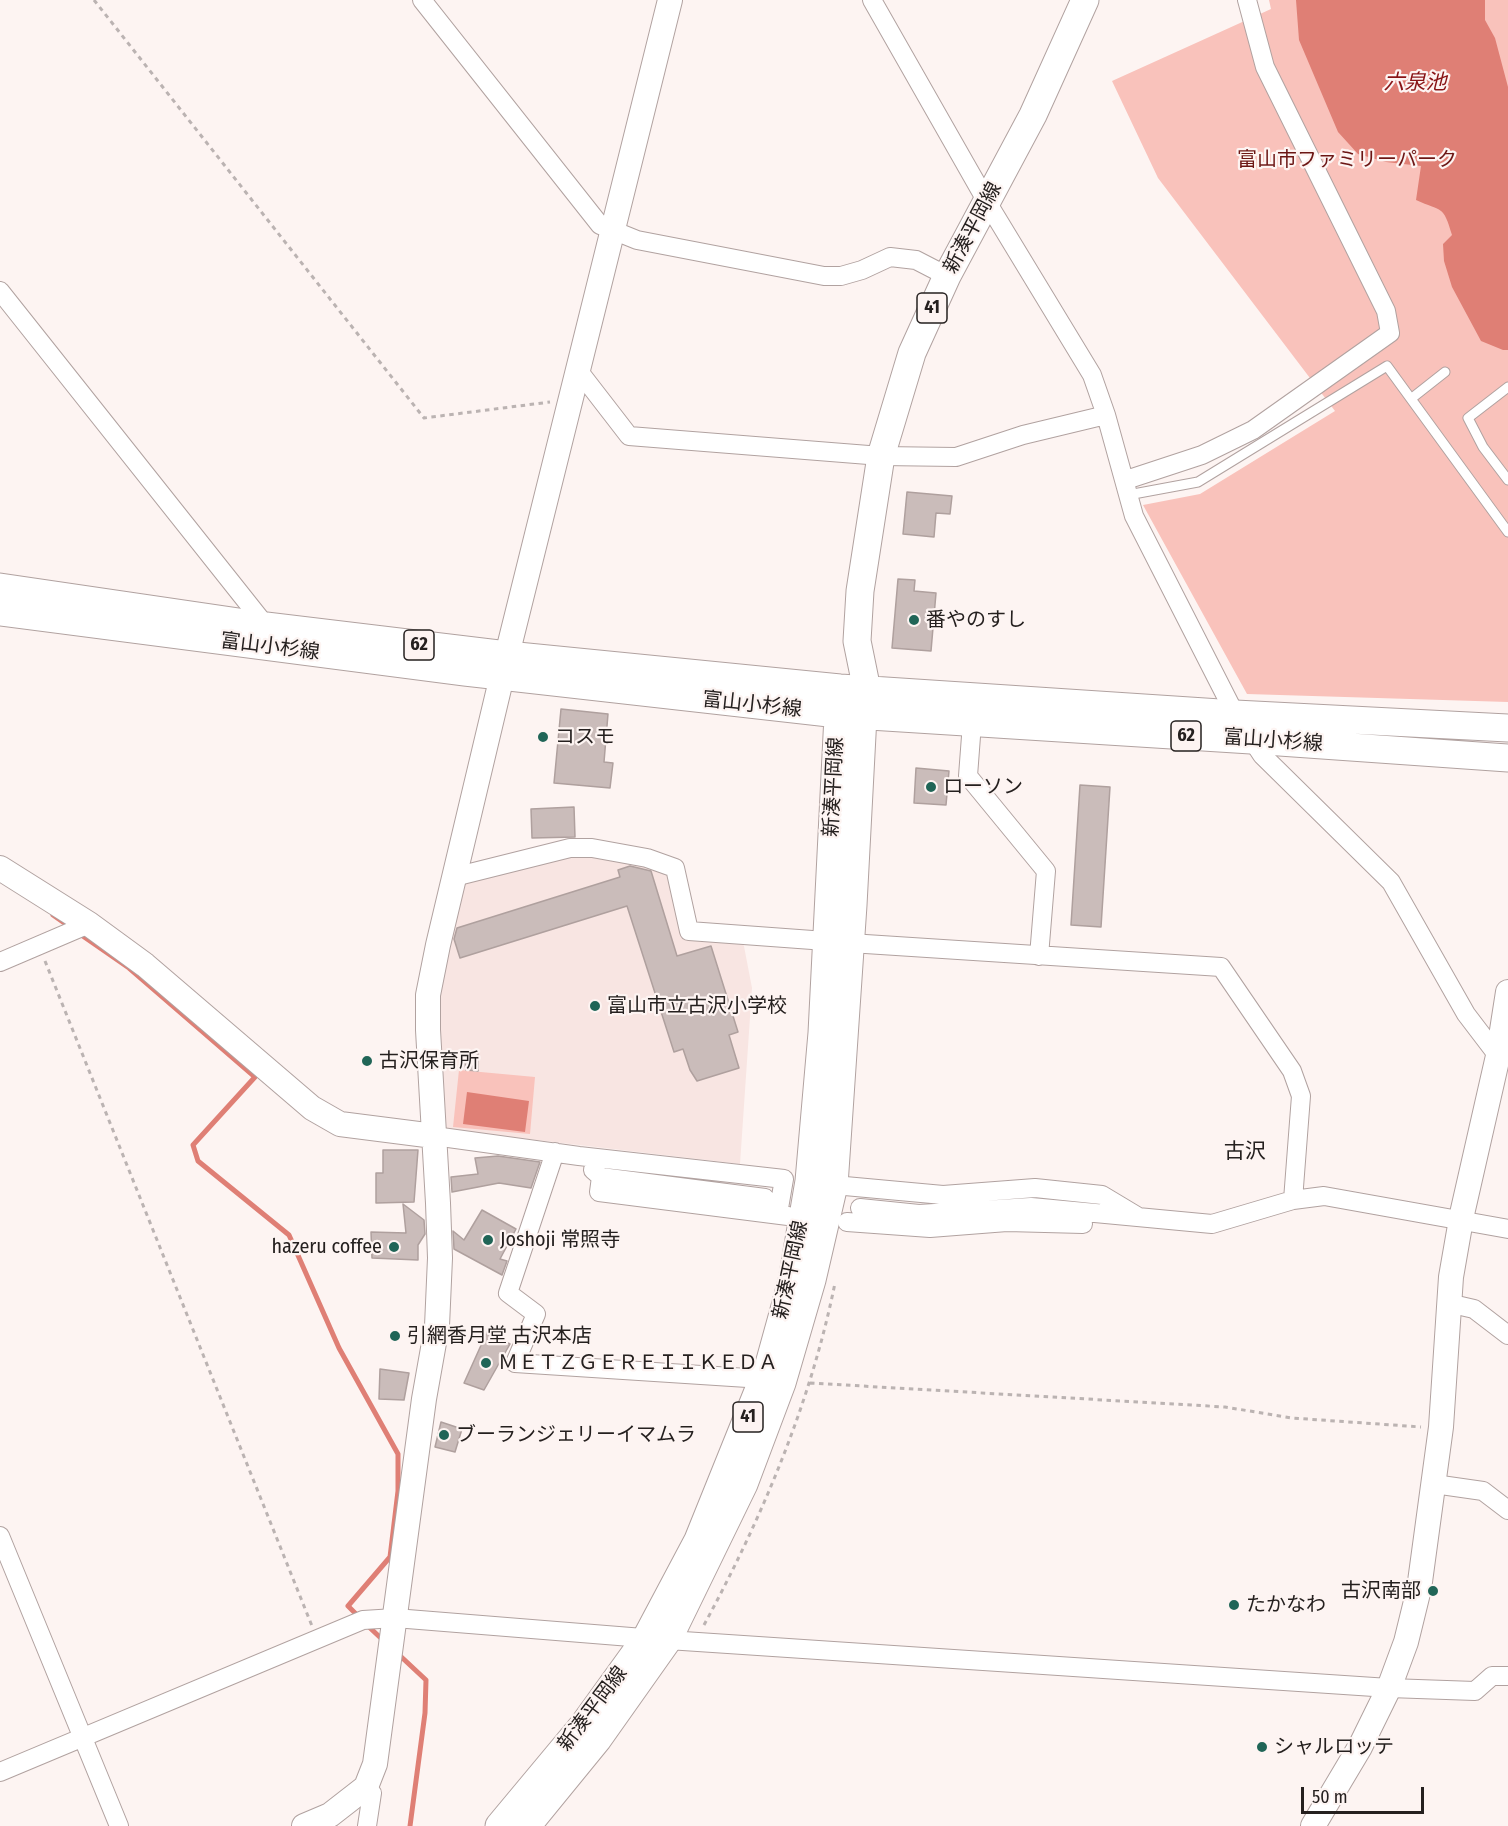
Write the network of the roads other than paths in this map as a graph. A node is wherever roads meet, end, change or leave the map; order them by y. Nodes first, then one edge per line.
1 (422, 0) edge
2 (670, 0) edge
3 (872, 0) edge
4 (1085, 0) edge
5 (1247, 0) edge
6 (987, 202) junction
7 (614, 230) junction
8 (947, 276) junction
9 (0, 291) edge
10 (578, 370) junction
11 (1445, 372) dead end
12 (1508, 387) edge
13 (1412, 398) junction
14 (1106, 415) junction
15 (881, 456) junction
16 (1508, 480) edge
17 (1127, 487) junction
18 (1508, 532) edge
19 (0, 586) edge
20 (0, 612) edge
21 (266, 626) junction
22 (505, 666) junction
23 (852, 702) junction
24 (1235, 714) junction
25 (972, 723) junction
26 (1508, 728) edge
27 (1251, 740) junction
28 (1508, 758) edge
29 (0, 868) edge
30 (454, 877) junction
31 (89, 924) junction
32 (838, 942) junction
33 (1039, 956) junction
34 (0, 962) edge
35 (1508, 992) edge
36 (1497, 1056) junction
37 (434, 1136) junction
38 (555, 1152) junction
39 (579, 1156) junction
40 (601, 1177) junction
41 (834, 1185) junction
42 (765, 1198) dead end
43 (1293, 1200) junction
44 (860, 1208) dead end
45 (790, 1216) junction
46 (1141, 1218) junction
47 (847, 1222) dead end
48 (1460, 1222) junction
49 (1508, 1229) edge
50 (1448, 1303) junction
51 (1508, 1335) edge
52 (763, 1379) junction
53 (1434, 1484) junction
54 (1508, 1510) edge
55 (0, 1536) edge
56 (395, 1618) junction
57 (657, 1639) junction
58 (1508, 1676) edge
59 (1389, 1688) junction
60 (82, 1738) junction
61 (0, 1772) edge
62 (366, 1787) junction
63 (119, 1826) edge
64 (304, 1826) edge
65 (367, 1826) edge
66 (500, 1826) edge
67 (527, 1826) edge
68 (1313, 1826) edge

1 - 7 street
2 - 7 street
3 - 6 street
4 - 6 main road, 新湊平岡線 / 41
5 - 17 street
6 - 8 main road, 新湊平岡線 / 41
6 - 14 street
7 - 8 street
7 - 10 street
8 - 15 main road, 新湊平岡線 / 41
9 - 21 street
10 - 15 street
10 - 22 street
11 - 13 lane
12 - 16 lane
13 - 17 lane
13 - 18 lane
14 - 15 street
14 - 17 street
15 - 23 main road, 新湊平岡線 / 41
17 - 24 street
19 - 21 main road, 富山小杉線 / 62
20 - 22 main road, 富山小杉線 / 62
21 - 22 main road, 富山小杉線 / 62
22 - 23 main road, 富山小杉線 / 62
22 - 30 street
23 - 24 main road, 富山小杉線 / 62
23 - 25 main road, 富山小杉線 / 62
23 - 32 main road, 新湊平岡線 / 41
24 - 26 main road, 富山小杉線 / 62
24 - 27 street
25 - 27 main road, 富山小杉線 / 62
25 - 33 street
27 - 28 main road, 富山小杉線 / 62
27 - 36 street
29 - 31 street
30 - 32 street
30 - 37 street
31 - 34 street
31 - 37 street
32 - 33 street
32 - 41 main road, 新湊平岡線 / 41
32 - 45 main road, 新湊平岡線 / 41
33 - 43 street
35 - 36 street
36 - 48 street
37 - 38 street
37 - 56 street
38 - 39 street
38 - 52 street
39 - 40 street
39 - 45 street
40 - 42 street
40 - 45 street
41 - 46 street
41 - 57 main road, 新湊平岡線 / 41
43 - 46 street
43 - 48 street
44 - 46 street
45 - 52 main road, 新湊平岡線 / 41
46 - 47 street
48 - 49 street
48 - 50 street
50 - 51 street
50 - 53 street
52 - 57 main road, 新湊平岡線 / 41
53 - 54 street
53 - 59 street
55 - 60 street
56 - 57 street
56 - 60 street
56 - 62 street
57 - 59 street
57 - 66 main road, 新湊平岡線 / 41
57 - 67 main road, 新湊平岡線 / 41
58 - 59 street
59 - 68 street
60 - 61 street
60 - 63 street
62 - 64 street
62 - 65 street

